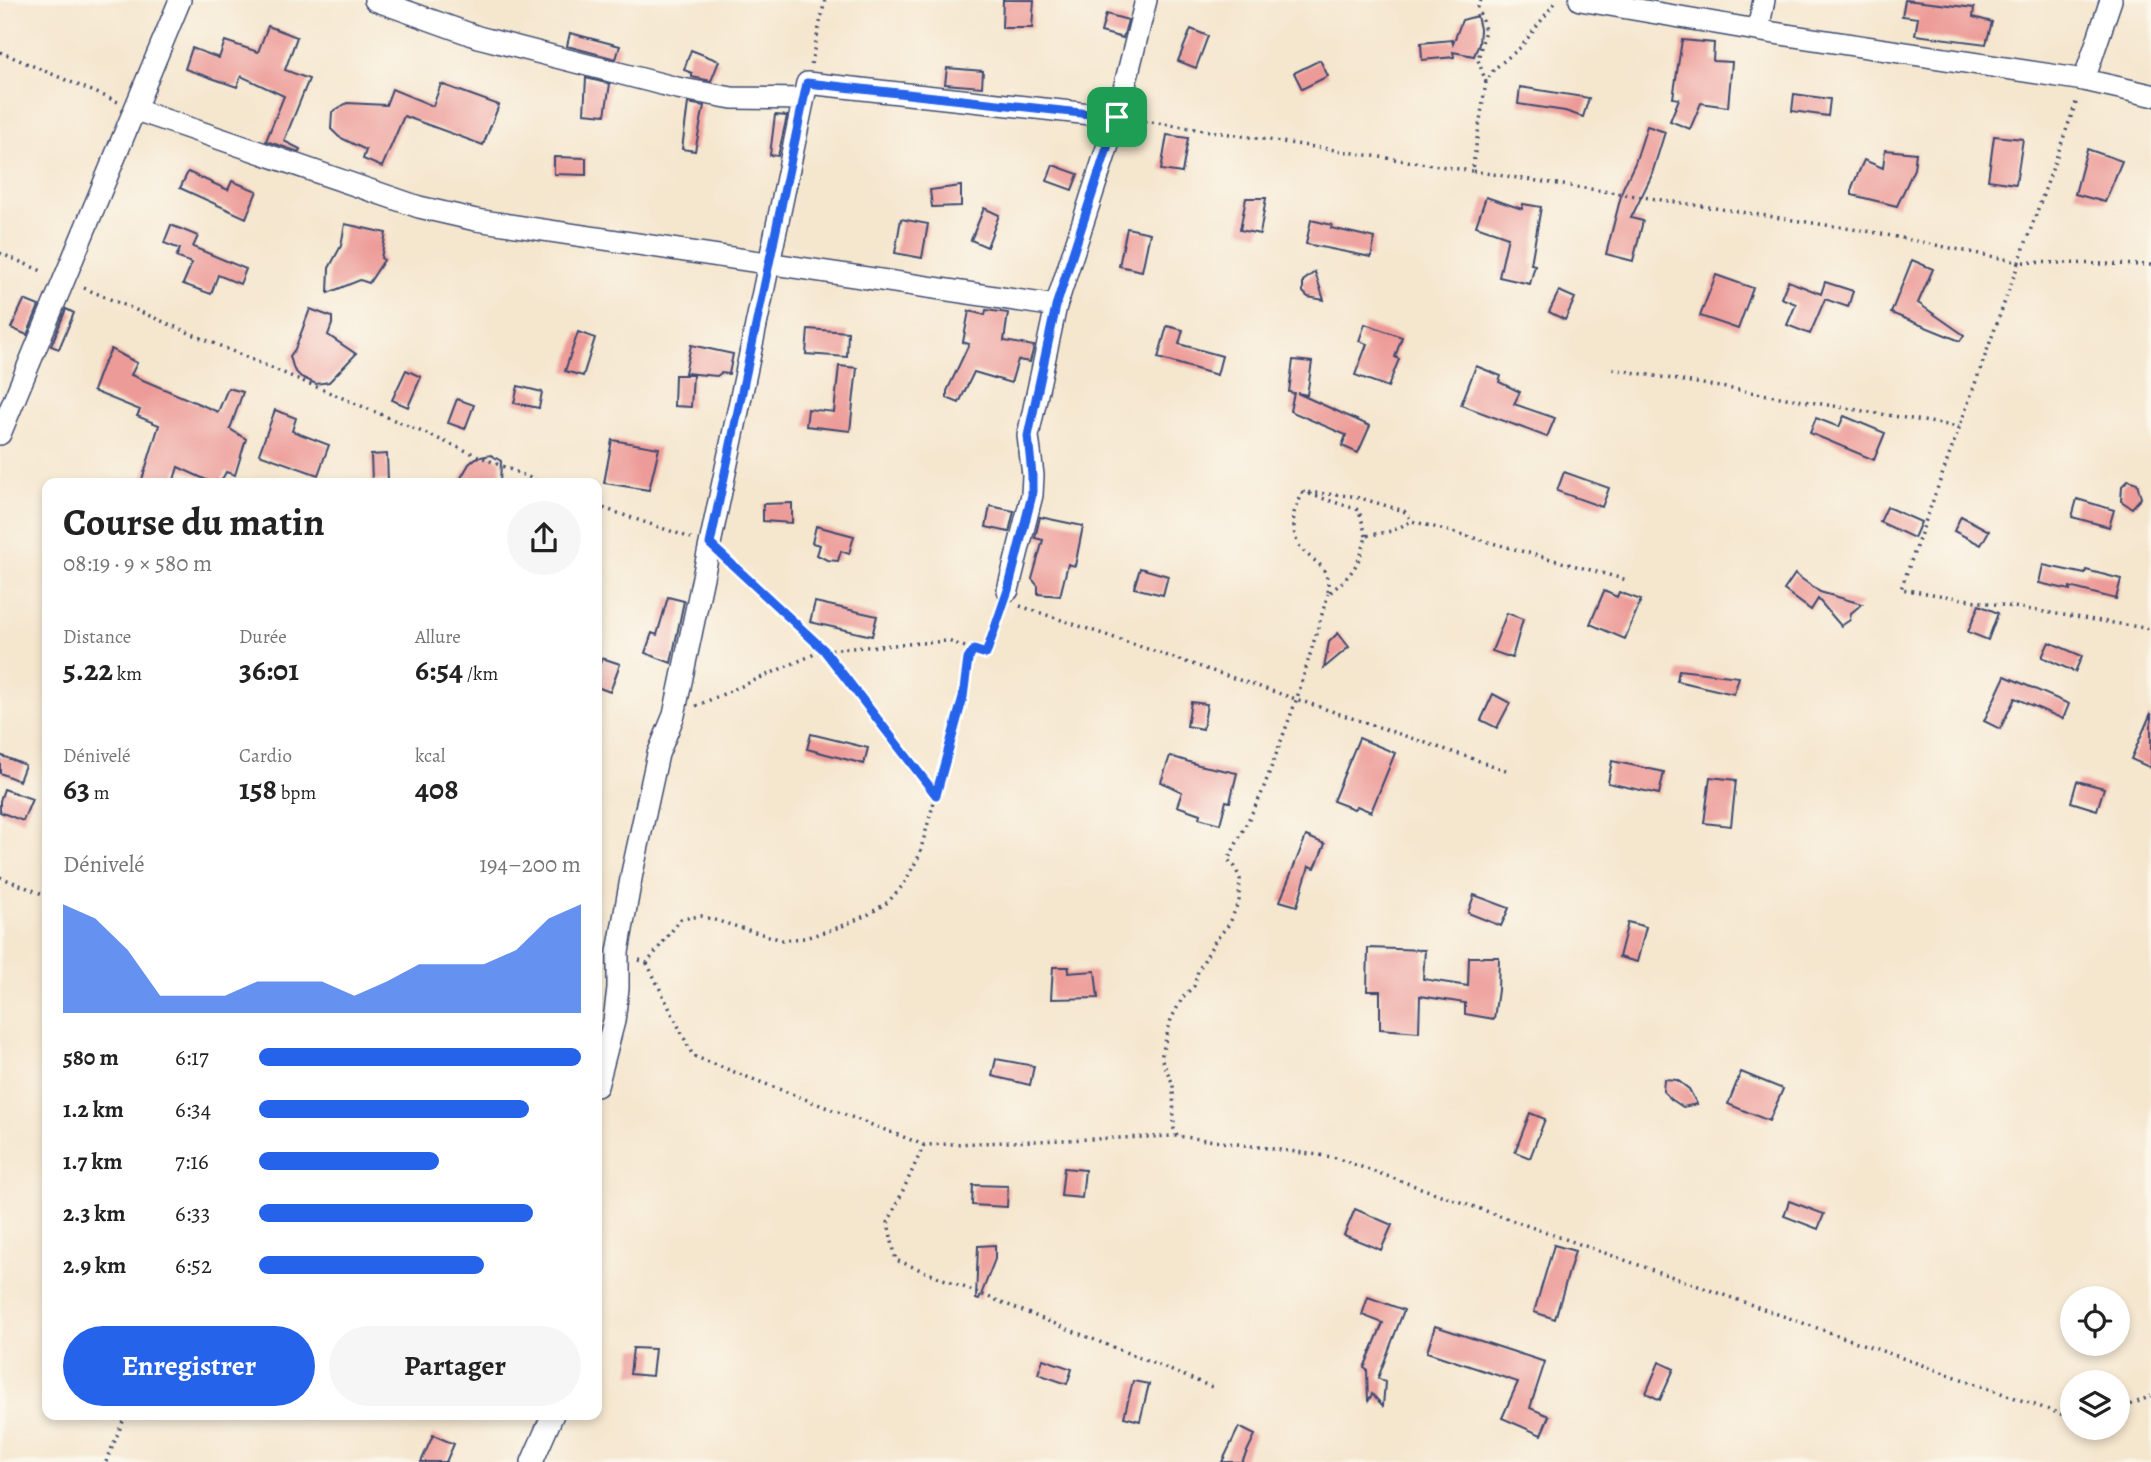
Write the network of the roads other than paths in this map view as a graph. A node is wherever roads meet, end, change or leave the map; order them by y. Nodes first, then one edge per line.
1 (180, 0) edge
2 (375, 0) edge
3 (1146, 0) edge
4 (1580, 0) edge
5 (1764, 0) edge
6 (2111, 0) edge
7 (1758, 30) junction
8 (2084, 80) junction
9 (805, 91) junction
10 (2151, 95) edge
11 (136, 110) junction
12 (1117, 117) junction
13 (769, 264) junction
14 (1056, 306) junction
15 (0, 434) edge
16 (1007, 595) road end
17 (602, 1067) edge
18 (550, 1420) edge
19 (532, 1462) edge

1 - 11 street
2 - 9 street
3 - 12 street
4 - 7 street
5 - 7 street
6 - 8 street
7 - 8 street
8 - 10 street
9 - 12 street
9 - 13 street
11 - 13 street
11 - 15 street
12 - 14 street
13 - 14 street
13 - 17 street
14 - 16 street
18 - 19 street

